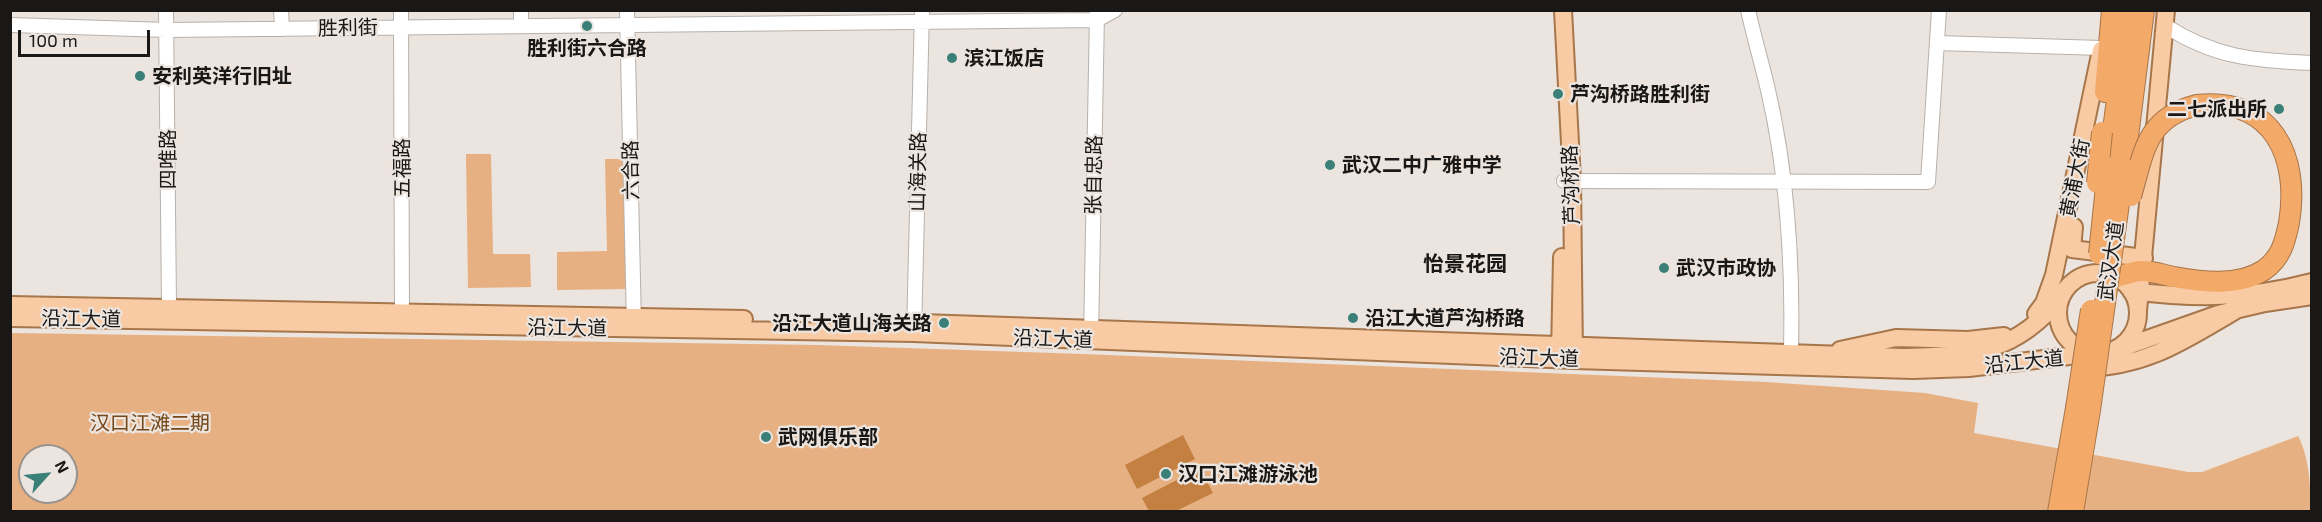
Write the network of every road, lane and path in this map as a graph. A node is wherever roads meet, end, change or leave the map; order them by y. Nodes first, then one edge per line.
1 (166, 10) edge
2 (282, 10) edge
3 (402, 10) edge
4 (521, 10) edge
5 (627, 10) edge
6 (1115, 10) edge
7 (1553, 10) edge
8 (1563, 10) edge
9 (1748, 10) edge
10 (1939, 10) edge
11 (2110, 10) edge
12 (2128, 10) edge
13 (2144, 10) edge
14 (1097, 15) edge
15 (922, 16) edge
16 (1010, 16) edge
17 (829, 17) edge
18 (2165, 18) edge
19 (10, 25) edge
20 (627, 25) junction
21 (521, 26) junction
22 (402, 27) junction
23 (282, 29) junction
24 (167, 30) junction
25 (1937, 43) junction
26 (2102, 48) junction
27 (2312, 63) edge
28 (2076, 172) junction
29 (1568, 182) junction
30 (1783, 182) junction
31 (2114, 238) junction
32 (2099, 254) junction
33 (2143, 265) junction
34 (2116, 277) junction
35 (2312, 282) edge
36 (2136, 292) junction
37 (2062, 296) junction
38 (2312, 296) edge
39 (2232, 303) junction
40 (10, 305) edge
41 (169, 307) junction
42 (10, 318) edge
43 (402, 318) junction
44 (634, 323) junction
45 (915, 328) junction
46 (2024, 330) junction
47 (1091, 334) junction
48 (2115, 350) junction
49 (1567, 353) junction
50 (2094, 353) junction
51 (1791, 354) junction
52 (1969, 368) junction
53 (2058, 512) edge
54 (2073, 512) edge

1 - 24 street, 四唯路
2 - 23 street
3 - 22 street, 五福路
4 - 21 street
5 - 20 street, 六合路
6 - 14 street, 胜利街
7 - 29 main road, 芦沟桥路
8 - 29 main road, 芦沟桥路
9 - 30 street
10 - 25 street
11 - 26 main road, 黄浦大街
11 - 32 highway, bridge
12 - 32 highway, 武汉大道, bridge
13 - 31 highway, 武汉大道, bridge
14 - 16 street, 胜利街
14 - 47 street, 张自忠路
15 - 16 street, 胜利街
15 - 17 street, 胜利街
15 - 45 street, 山海关路
17 - 20 street, 胜利街
18 - 27 street
18 - 33 main road
19 - 24 street, 胜利街
20 - 21 street, 胜利街
20 - 44 street, 六合路
21 - 22 street, 胜利街
22 - 23 street, 胜利街
22 - 43 street, 五福路
23 - 24 street, 胜利街
24 - 41 street, 四唯路
25 - 26 street
25 - 30 street
26 - 28 main road, 黄浦大街
28 - 33 main road
28 - 46 main road, 黄浦大街
29 - 30 street
29 - 49 main road, 芦沟桥路
30 - 51 street
31 - 33 highway, bridge
31 - 54 highway, 武汉大道, bridge
32 - 53 highway, 武汉大道, bridge
33 - 34 highway
33 - 36 main road
34 - 36 main road
34 - 37 main road
35 - 39 main road
36 - 39 main road
36 - 48 main road
37 - 46 main road, 沿江大道
37 - 50 main road
38 - 39 main road
39 - 48 main road
39 - 52 main road
40 - 41 main road, 沿江大道
41 - 43 main road, 沿江大道
42 - 43 main road, 沿江大道
43 - 44 main road, 沿江大道
44 - 45 main road, 沿江大道
45 - 47 main road, 沿江大道
46 - 51 main road, 沿江大道
47 - 49 main road, 沿江大道
48 - 50 main road
49 - 51 main road, 沿江大道
49 - 52 main road, 沿江大道
50 - 52 main road, 沿江大道

